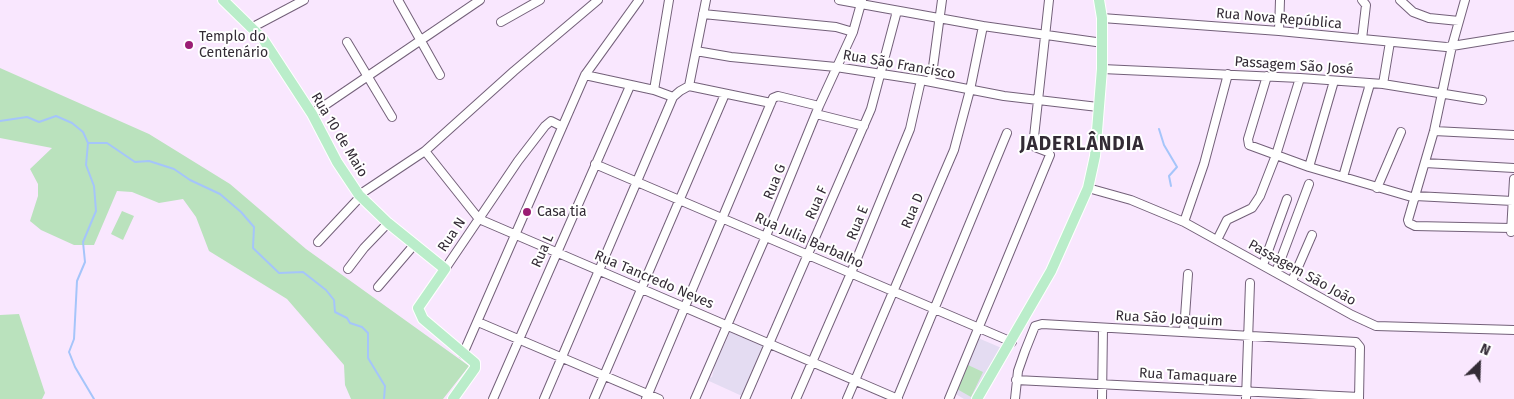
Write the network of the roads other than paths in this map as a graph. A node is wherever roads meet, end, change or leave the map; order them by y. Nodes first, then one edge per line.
1 (223, 0) edge
2 (304, 0) edge
3 (398, 0) edge
4 (480, 0) edge
5 (540, 0) edge
6 (598, 0) edge
7 (639, 0) edge
8 (669, 0) edge
9 (706, 0) edge
10 (839, 0) edge
11 (942, 0) edge
12 (1049, 0) edge
13 (1099, 0) edge
14 (1280, 0) edge
15 (1362, 0) edge
16 (1400, 0) edge
17 (1465, 0) edge
18 (862, 2) edge
19 (897, 11) junction
20 (703, 14) junction
21 (1102, 18) junction
22 (940, 19) junction
23 (1459, 21) junction
24 (501, 22) dead end
25 (982, 26) junction
26 (253, 27) junction
27 (1279, 31) junction
28 (853, 32) junction
29 (1044, 36) junction
30 (1514, 36) edge
31 (1362, 39) junction
32 (421, 40) junction
33 (346, 42) dead end
34 (1103, 42) junction
35 (1390, 42) junction
36 (1452, 45) junction
37 (696, 51) junction
38 (836, 67) junction
39 (1102, 70) junction
40 (882, 73) junction
41 (1228, 74) junction
42 (440, 75) dead end
43 (585, 75) junction
44 (368, 76) junction
45 (1267, 76) junction
46 (1300, 78) junction
47 (920, 80) junction
48 (1334, 80) junction
49 (931, 82) junction
50 (1370, 84) junction
51 (1383, 84) junction
52 (630, 86) junction
53 (690, 86) junction
54 (654, 90) junction
55 (970, 90) junction
56 (1443, 93) junction
57 (725, 94) junction
58 (674, 97) junction
59 (1038, 100) junction
60 (1482, 100) dead end
61 (771, 103) junction
62 (819, 106) junction
63 (1098, 107) junction
64 (312, 114) junction
65 (816, 114) junction
66 (392, 117) dead end
67 (561, 126) junction
68 (864, 126) junction
69 (1434, 131) junction
70 (1401, 132) dead end
71 (1006, 133) dead end
72 (1514, 134) edge
73 (425, 151) junction
74 (1276, 155) junction
75 (595, 164) junction
76 (1425, 164) junction
77 (1310, 166) junction
78 (1514, 168) edge
79 (1343, 176) junction
80 (1514, 179) edge
81 (638, 181) junction
82 (1309, 184) dead end
83 (1088, 188) junction
84 (1377, 188) junction
85 (360, 196) junction
86 (1415, 197) junction
87 (1286, 199) dead end
88 (1513, 199) edge
89 (681, 200) junction
90 (723, 218) junction
91 (479, 219) junction
92 (1184, 222) junction
93 (388, 223) junction
94 (515, 234) junction
95 (1312, 235) dead end
96 (766, 236) junction
97 (1217, 240) junction
98 (318, 242) dead end
99 (414, 245) junction
100 (556, 252) junction
101 (808, 254) junction
102 (1263, 265) junction
103 (348, 269) dead end
104 (446, 269) junction
105 (601, 271) junction
106 (1276, 272) junction
107 (851, 273) junction
108 (1188, 274) dead end
109 (1292, 281) junction
110 (1250, 283) dead end
111 (378, 287) dead end
112 (641, 289) junction
113 (892, 291) junction
114 (686, 307) junction
115 (934, 308) junction
116 (478, 322) junction
117 (727, 325) junction
118 (979, 327) junction
119 (1103, 328) junction
120 (1514, 330) edge
121 (1184, 331) junction
122 (1250, 336) junction
123 (518, 340) junction
124 (1012, 342) junction
125 (769, 343) junction
126 (463, 354) junction
127 (562, 359) junction
128 (812, 360) junction
129 (604, 376) junction
130 (855, 380) junction
131 (1016, 380) junction
132 (1103, 384) junction
133 (1246, 395) edge
134 (647, 397) edge
135 (1359, 398) edge
136 (452, 399) edge
137 (493, 399) edge
138 (544, 399) edge
139 (594, 399) edge
140 (659, 399) edge
141 (695, 399) edge
142 (745, 399) edge
143 (796, 399) edge
144 (847, 399) edge
145 (897, 399) edge
146 (949, 399) edge
147 (977, 399) edge
148 (1015, 399) edge
149 (1102, 399) edge

1 - 26 main road, Rua 10 de Maio
2 - 26 street
3 - 32 street
4 - 32 street
5 - 24 street
6 - 73 street
7 - 43 street
8 - 54 street
9 - 20 street
10 - 18 street
11 - 22 street
12 - 29 street
13 - 21 main road
14 - 27 street
15 - 31 street
16 - 23 street
17 - 23 street
18 - 19 street
18 - 28 street, Rua G
19 - 22 street
19 - 40 street, Rua F
20 - 28 street
20 - 37 street
21 - 27 street, Rua Nova República
21 - 34 main road
22 - 25 street
22 - 49 street
23 - 36 street
25 - 29 street
25 - 55 street, Rua D
26 - 64 main road, Rua 10 de Maio
27 - 31 street, Rua Nova República
28 - 38 street, Rua G
29 - 34 street
29 - 59 street
30 - 36 street, Rua Nova República
31 - 35 street, Rua Nova República
32 - 42 street
32 - 44 street
33 - 44 street
34 - 39 main road
35 - 36 street, Rua Nova República
35 - 51 street
36 - 56 street
37 - 38 street, Rua São Francisco
37 - 53 street
38 - 40 street, Rua São Francisco
38 - 62 street, Rua G
39 - 41 street, Passagem São José
39 - 63 main road
40 - 47 street, Rua São Francisco
40 - 68 street, Rua F
41 - 45 street, Passagem São José
41 - 92 street
43 - 52 street
43 - 67 street
44 - 64 street
44 - 66 street
45 - 46 street, Passagem São José
45 - 74 street
46 - 48 street, Passagem São José
46 - 74 street
47 - 49 street, Rua São Francisco
47 - 107 street, Rua E
48 - 50 street, Passagem São José
48 - 77 street
49 - 55 street, Rua São Francisco
50 - 51 street, Passagem São José
50 - 79 street
51 - 56 street, Passagem São José
52 - 54 street
52 - 75 street, Rua L
53 - 57 street
53 - 58 street
54 - 58 street
55 - 59 street, Rua São Francisco
55 - 113 street, Rua D
56 - 60 street, Passagem São José
56 - 69 street
57 - 61 street
57 - 89 street
58 - 81 street
59 - 63 street, Rua São Francisco
59 - 118 street
61 - 62 street
61 - 90 street
62 - 65 street, Rua G
63 - 83 main road
64 - 85 main road, Rua 10 de Maio
65 - 68 street
65 - 96 street, Rua G
67 - 91 street, Rua N
67 - 94 street
68 - 101 street, Rua F
69 - 72 street
69 - 76 street
70 - 84 street
71 - 115 street
73 - 85 street
73 - 91 street, Rua Tancredo Neves
74 - 77 street
74 - 97 street
75 - 81 street, Rua Julia Barbalho
75 - 100 street, Rua L
76 - 78 street
76 - 86 street
77 - 79 street
79 - 84 street
80 - 88 street
81 - 89 street, Rua Julia Barbalho
81 - 105 street
82 - 106 street
83 - 92 street, Passagem São João
83 - 124 main road
84 - 86 street
85 - 93 main road, Rua 10 de Maio
85 - 98 street
86 - 88 street
86 - 88 street
87 - 102 street
89 - 90 street, Rua Julia Barbalho
89 - 112 street
90 - 96 street, Rua Julia Barbalho
90 - 114 street
91 - 94 street, Rua Tancredo Neves
91 - 104 street, Rua N
92 - 97 street, Passagem São João
93 - 99 main road, Rua 10 de Maio
93 - 103 street
94 - 100 street, Rua Tancredo Neves
94 - 116 street
95 - 109 street
96 - 101 street, Rua Julia Barbalho
96 - 117 street, Rua G
97 - 102 street, Passagem São João
99 - 104 main road, Rua 10 de Maio
99 - 111 street
100 - 105 street, Rua Tancredo Neves
100 - 123 street, Rua L
101 - 107 street, Rua Julia Barbalho
101 - 125 street, Rua F
102 - 106 street, Passagem São João
104 - 126 main road, Rua N
105 - 112 street, Rua Tancredo Neves
105 - 127 street
106 - 109 street, Passagem São João
107 - 113 street, Rua Julia Barbalho
107 - 128 street, Rua E
108 - 121 street
109 - 120 street, Passagem São João
110 - 122 street
112 - 114 street, Rua Tancredo Neves
112 - 129 street
113 - 115 street, Rua Julia Barbalho
113 - 130 street, Rua D
114 - 117 street, Rua Tancredo Neves
114 - 134 street
115 - 118 street, Rua Julia Barbalho
115 - 145 street
116 - 123 street
116 - 126 street
117 - 125 street, Rua Tancredo Neves
117 - 141 street, Rua G
118 - 124 street, Rua Julia Barbalho
118 - 146 street
119 - 121 street, Rua São Joaquim
119 - 131 street, Rua São Joaquim
119 - 132 street
121 - 122 street, Rua São Joaquim
122 - 133 street
122 - 135 street, Rua São Joaquim
123 - 127 street
123 - 137 street, Rua L
124 - 147 main road
125 - 128 street, Rua Tancredo Neves
125 - 142 street, Rua F
126 - 136 main road, Rua N
127 - 129 street
127 - 138 street
128 - 130 street, Rua Tancredo Neves
128 - 143 street, Rua E
129 - 134 street
129 - 139 street
130 - 144 street, Rua D
130 - 145 street, Rua Tancredo Neves
131 - 132 street, Rua Tamaquare
131 - 148 street
132 - 133 street, Rua Tamaquare
132 - 149 street
133 - 135 street, Rua Tamaquare
134 - 140 street

